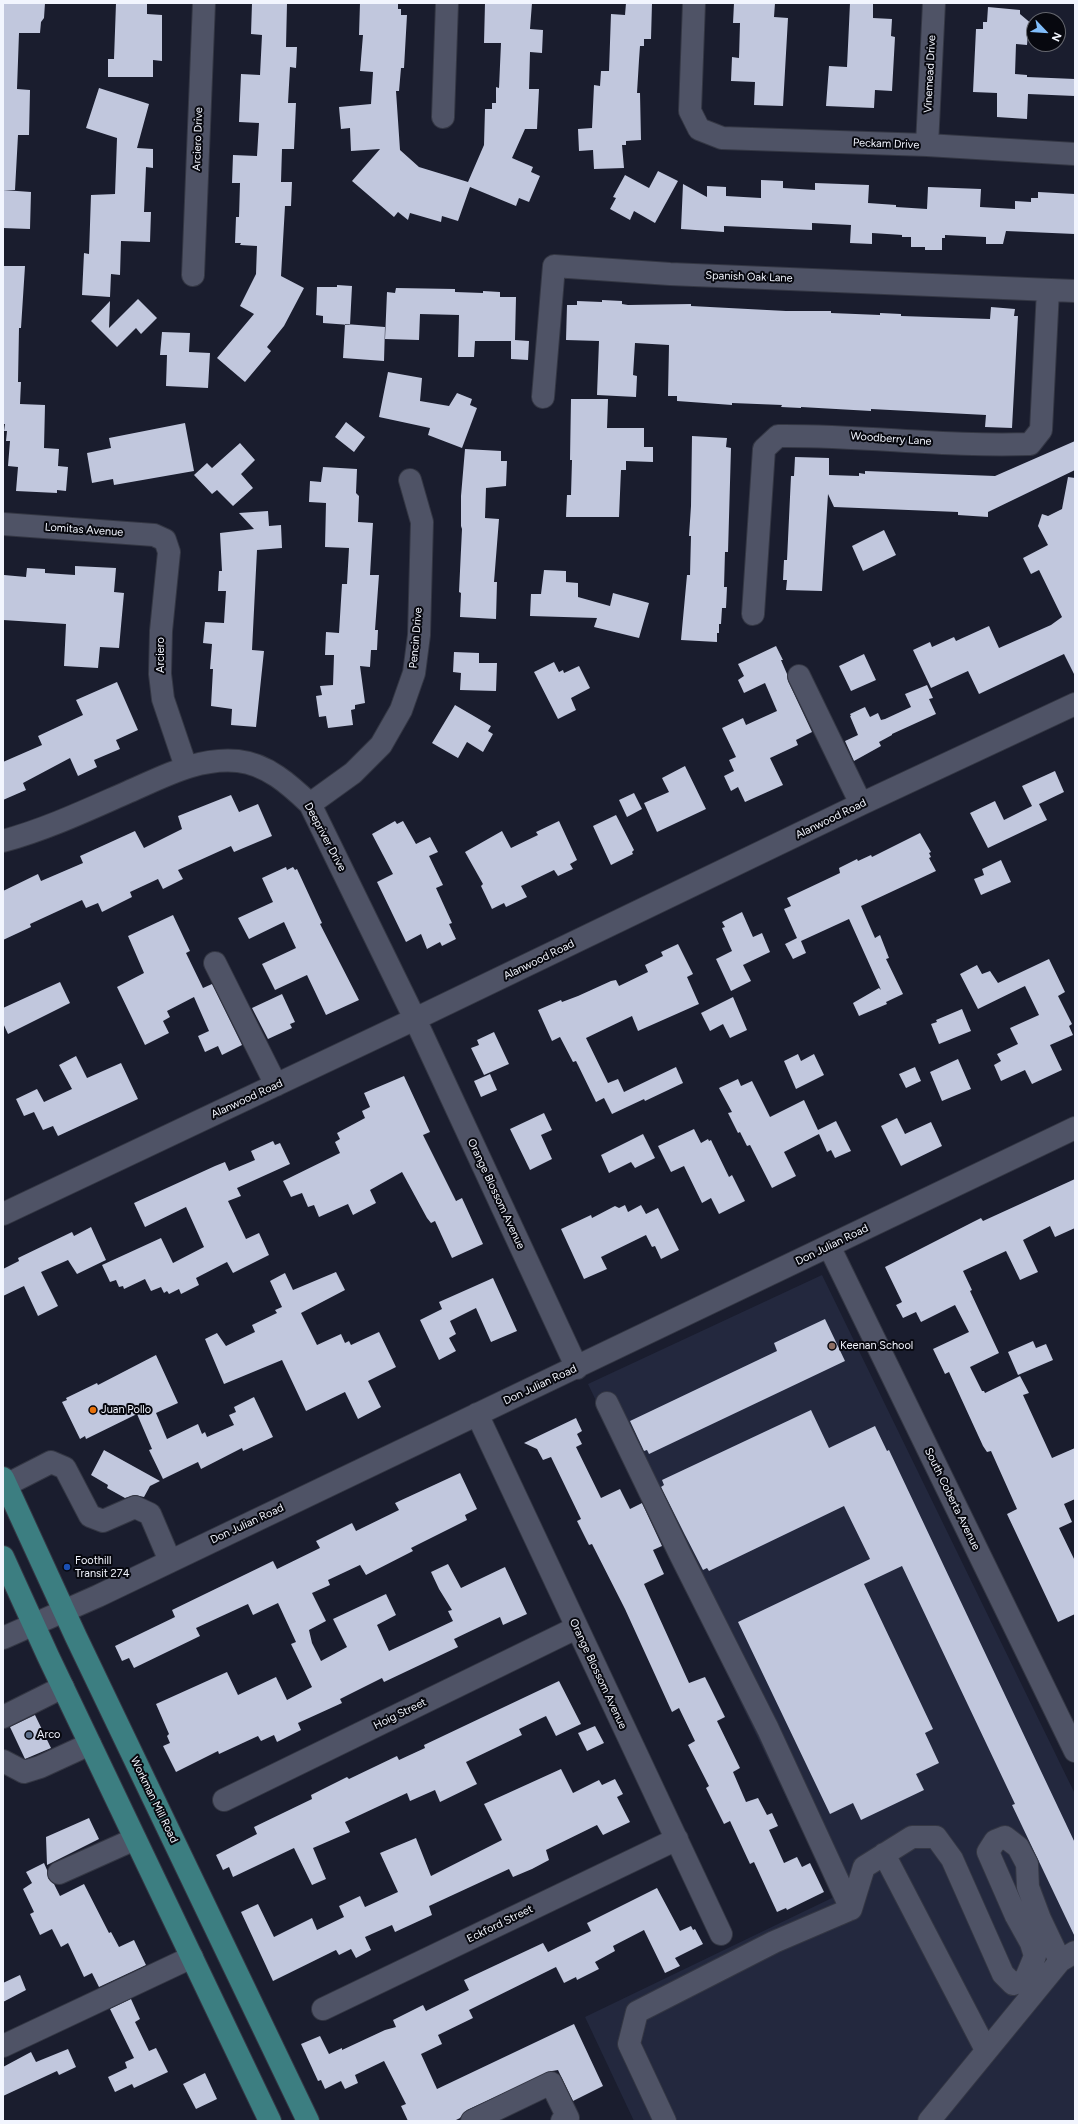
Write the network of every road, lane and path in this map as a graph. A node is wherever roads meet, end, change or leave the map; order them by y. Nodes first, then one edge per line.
1 (204, 3) edge
2 (447, 3) edge
3 (694, 3) edge
4 (934, 3) edge
5 (443, 117) dead end
6 (927, 145) junction
7 (1075, 154) edge
8 (193, 275) dead end
9 (1048, 290) junction
10 (1075, 291) edge
11 (543, 397) dead end
12 (410, 480) dead end
13 (3, 524) edge
14 (164, 540) joint
15 (754, 614) dead end
16 (799, 676) dead end
17 (1075, 704) edge
18 (186, 767) junction
19 (310, 804) junction
20 (861, 804) junction
21 (3, 841) edge
22 (215, 964) dead end
23 (415, 1020) junction
24 (276, 1085) junction
25 (1075, 1128) edge
26 (3, 1214) edge
27 (829, 1246) junction
28 (577, 1368) junction
29 (607, 1403) dead end
30 (477, 1414) junction
31 (5, 1481) edge
32 (3, 1557) edge
33 (170, 1561) junction
34 (64, 1611) junction
35 (34, 1623) junction
36 (576, 1628) junction
37 (3, 1638) edge
38 (63, 1687) junction
39 (3, 1717) edge
40 (90, 1744) junction
41 (1075, 1751) edge
42 (3, 1761) edge
43 (224, 1800) dead end
44 (135, 1839) junction
45 (677, 1839) junction
46 (884, 1854) junction
47 (59, 1873) dead end
48 (851, 1909) junction
49 (721, 1934) dead end
50 (192, 1957) junction
51 (1067, 1957) edge
52 (323, 2009) dead end
53 (3, 2046) edge
54 (986, 2050) junction
55 (270, 2121) edge
56 (308, 2121) edge
57 (472, 2121) edge
58 (562, 2121) edge
59 (665, 2121) edge
60 (929, 2121) edge

1 - 8 street, Arciero Drive
2 - 5 street
3 - 6 street, Peckam Drive
4 - 6 street, Vinemead Drive
6 - 7 street, Peckam Drive
9 - 10 street, Spanish Oak Lane
9 - 11 street, Spanish Oak Lane
9 - 15 street, Woodberry Lane
12 - 19 street, Pencin Drive
13 - 14 street, Lomitas Avenue
14 - 18 street, Arciero
16 - 20 street
17 - 20 street, Alanwood Road
18 - 19 street, Deepriver Drive
18 - 21 street, Deepriver Drive
19 - 23 street, Deepriver Drive
20 - 23 street, Alanwood Road
22 - 24 street
23 - 24 street, Alanwood Road
23 - 28 street, Orange Blossom Avenue
24 - 26 street, Alanwood Road
25 - 27 street, Don Julian Road
27 - 28 street, Don Julian Road
27 - 41 street, South Coberta Avenue
28 - 30 street, Don Julian Road
29 - 48 street
30 - 33 street, Don Julian Road
30 - 36 street, Orange Blossom Avenue
31 - 33 street
31 - 34 main road, Workman Mill Road
32 - 35 main road
33 - 34 street, Don Julian Road
34 - 35 street, Don Julian Road
34 - 56 main road, Workman Mill Road
35 - 37 street, Don Julian Road
35 - 38 main road
36 - 43 street, Hoig Street
36 - 45 street, Orange Blossom Avenue
38 - 39 street
38 - 40 main road
40 - 42 street
40 - 44 main road
44 - 47 street
44 - 50 main road
45 - 49 street, Orange Blossom Avenue
45 - 52 street, Eckford Street
46 - 48 street
46 - 51 street
46 - 54 street
48 - 59 street
50 - 53 street
50 - 55 main road
51 - 54 street
54 - 60 street
57 - 58 street

